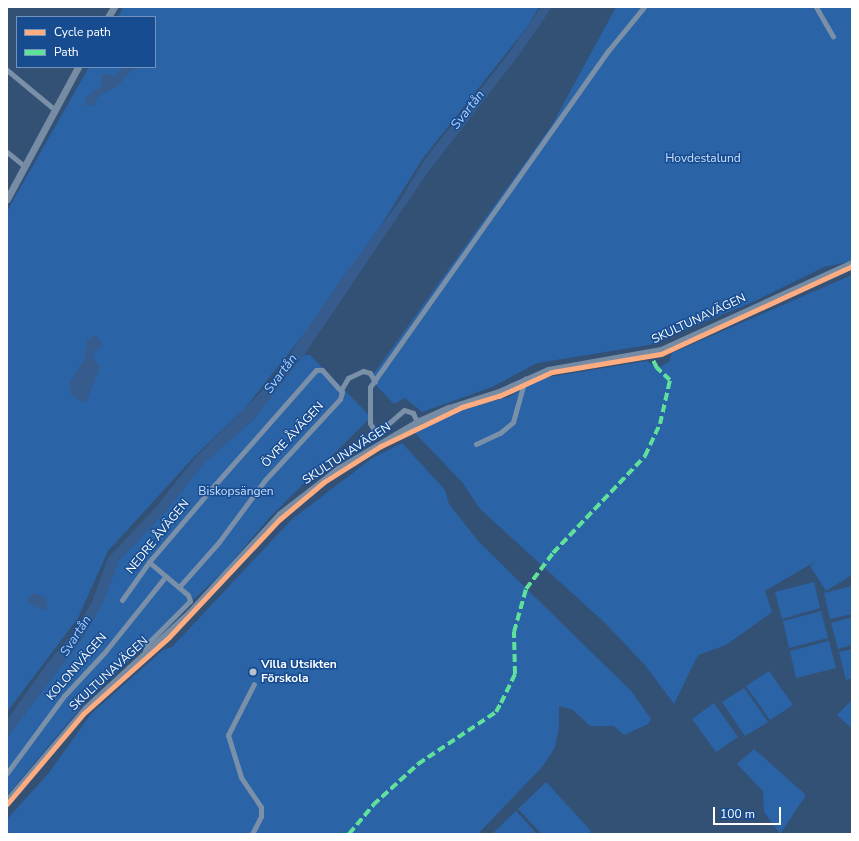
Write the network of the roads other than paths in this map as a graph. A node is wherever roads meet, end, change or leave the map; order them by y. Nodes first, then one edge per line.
1 (114, 7) edge
2 (644, 7) edge
3 (816, 7) edge
4 (109, 16) edge
5 (833, 37) dead end
6 (77, 68) edge
7 (7, 70) edge
8 (54, 109) junction
9 (8, 155) edge
10 (24, 166) junction
11 (7, 199) edge
12 (852, 263) edge
13 (525, 379) junction
14 (375, 382) junction
15 (341, 390) junction
16 (417, 422) junction
17 (476, 444) dead end
18 (149, 562) junction
19 (165, 577) junction
20 (179, 587) junction
21 (122, 600) dead end
22 (145, 651) junction
23 (254, 684) dead end
24 (7, 772) edge
25 (7, 801) edge
26 (252, 834) edge

1 - 4 street
2 - 14 street
3 - 5 street
6 - 8 street
7 - 8 street
8 - 10 street
9 - 10 street
10 - 11 street
12 - 13 street, SKULTUNAVÄGEN
13 - 16 street, SKULTUNAVÄGEN
13 - 17 street
14 - 15 street, ÖVRE ÅVÄGEN
14 - 16 street
15 - 18 street, NEDRE ÅVÄGEN
15 - 20 street, ÖVRE ÅVÄGEN
16 - 22 street, SKULTUNAVÄGEN
18 - 19 street
18 - 21 street, NEDRE ÅVÄGEN
19 - 20 street
19 - 24 street, KOLONIVÄGEN
20 - 22 street
22 - 25 street, SKULTUNAVÄGEN
23 - 26 street

